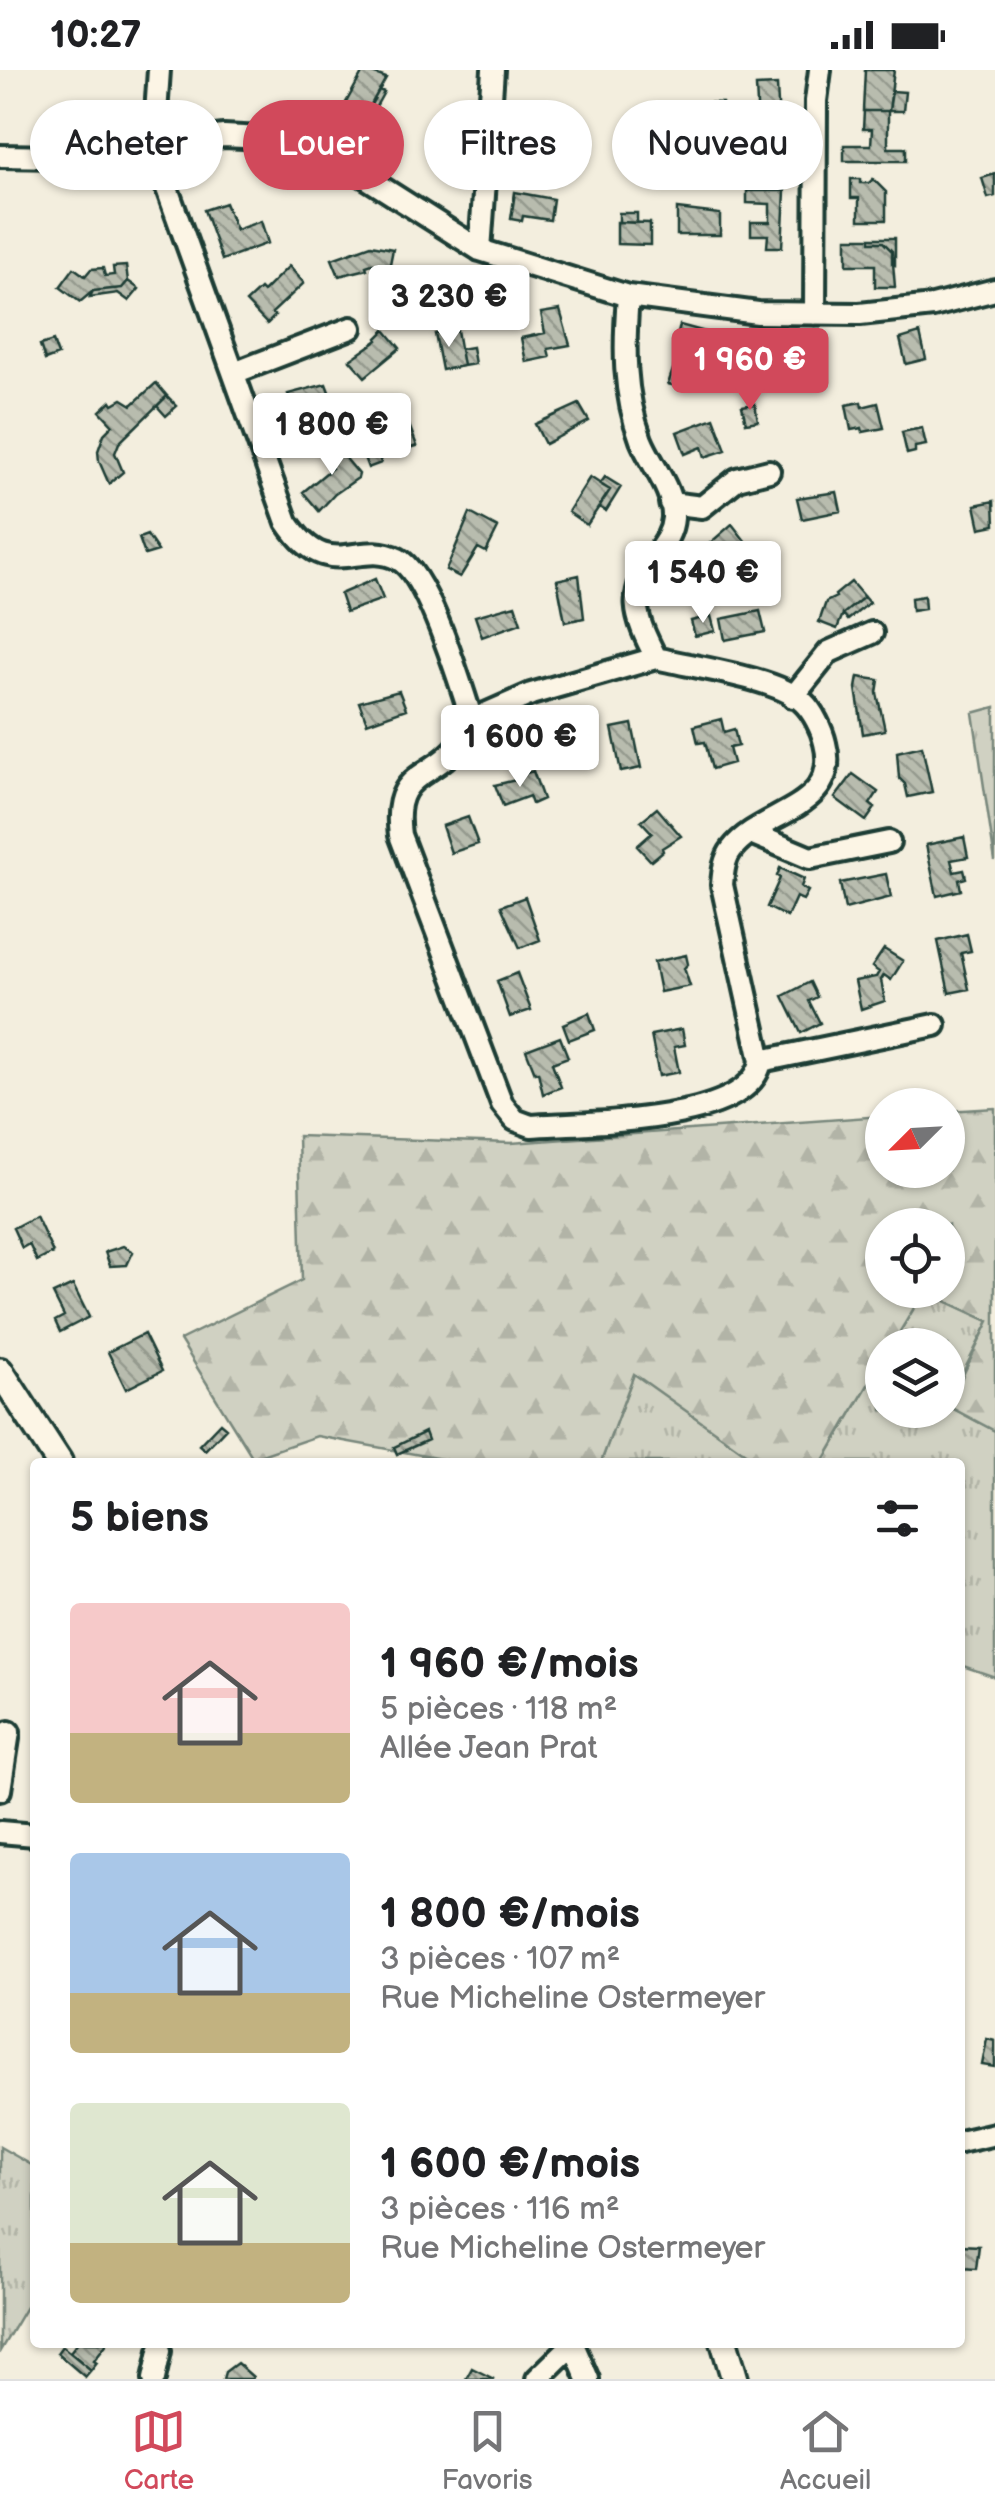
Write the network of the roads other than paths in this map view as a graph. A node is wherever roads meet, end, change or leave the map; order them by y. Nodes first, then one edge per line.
1 (160, 70) edge
2 (492, 70) edge
3 (820, 70) edge
4 (158, 100) edge
5 (223, 136) edge
6 (0, 156) edge
7 (30, 157) edge
8 (168, 190) edge
9 (480, 250) junction
10 (995, 290) edge
11 (628, 296) junction
12 (815, 314) junction
13 (352, 328) dead end
14 (234, 373) junction
15 (769, 471) dead end
16 (670, 503) junction
17 (872, 633) dead end
18 (656, 658) junction
19 (793, 696) junction
20 (472, 720) junction
21 (751, 833) junction
22 (889, 842) dead end
23 (935, 1025) dead end
24 (762, 1061) junction
25 (0, 1370) edge
26 (56, 1458) edge
27 (9, 1732) dead end
28 (0, 1790) edge
29 (0, 1832) edge
30 (30, 1835) edge
31 (995, 2134) edge
32 (965, 2141) edge
33 (568, 2348) edge
34 (575, 2348) edge
35 (721, 2348) edge
36 (724, 2348) edge
37 (160, 2350) dead end
38 (154, 2379) edge
39 (537, 2379) edge
40 (588, 2379) edge
41 (718, 2379) edge
42 (735, 2379) edge

1 - 4 street
2 - 9 street
3 - 12 street
5 - 9 street
6 - 7 street
8 - 14 street
9 - 11 street
10 - 12 street
11 - 12 street
11 - 16 street
13 - 14 street
14 - 20 street
15 - 16 street
16 - 18 street
17 - 19 street
18 - 19 street
18 - 20 street
19 - 21 street
20 - 24 street
21 - 22 street
21 - 24 street
23 - 24 street
25 - 26 main road
27 - 28 street
29 - 30 street
31 - 32 street
33 - 39 street
34 - 40 street
35 - 41 main road
36 - 42 main road
37 - 38 street

